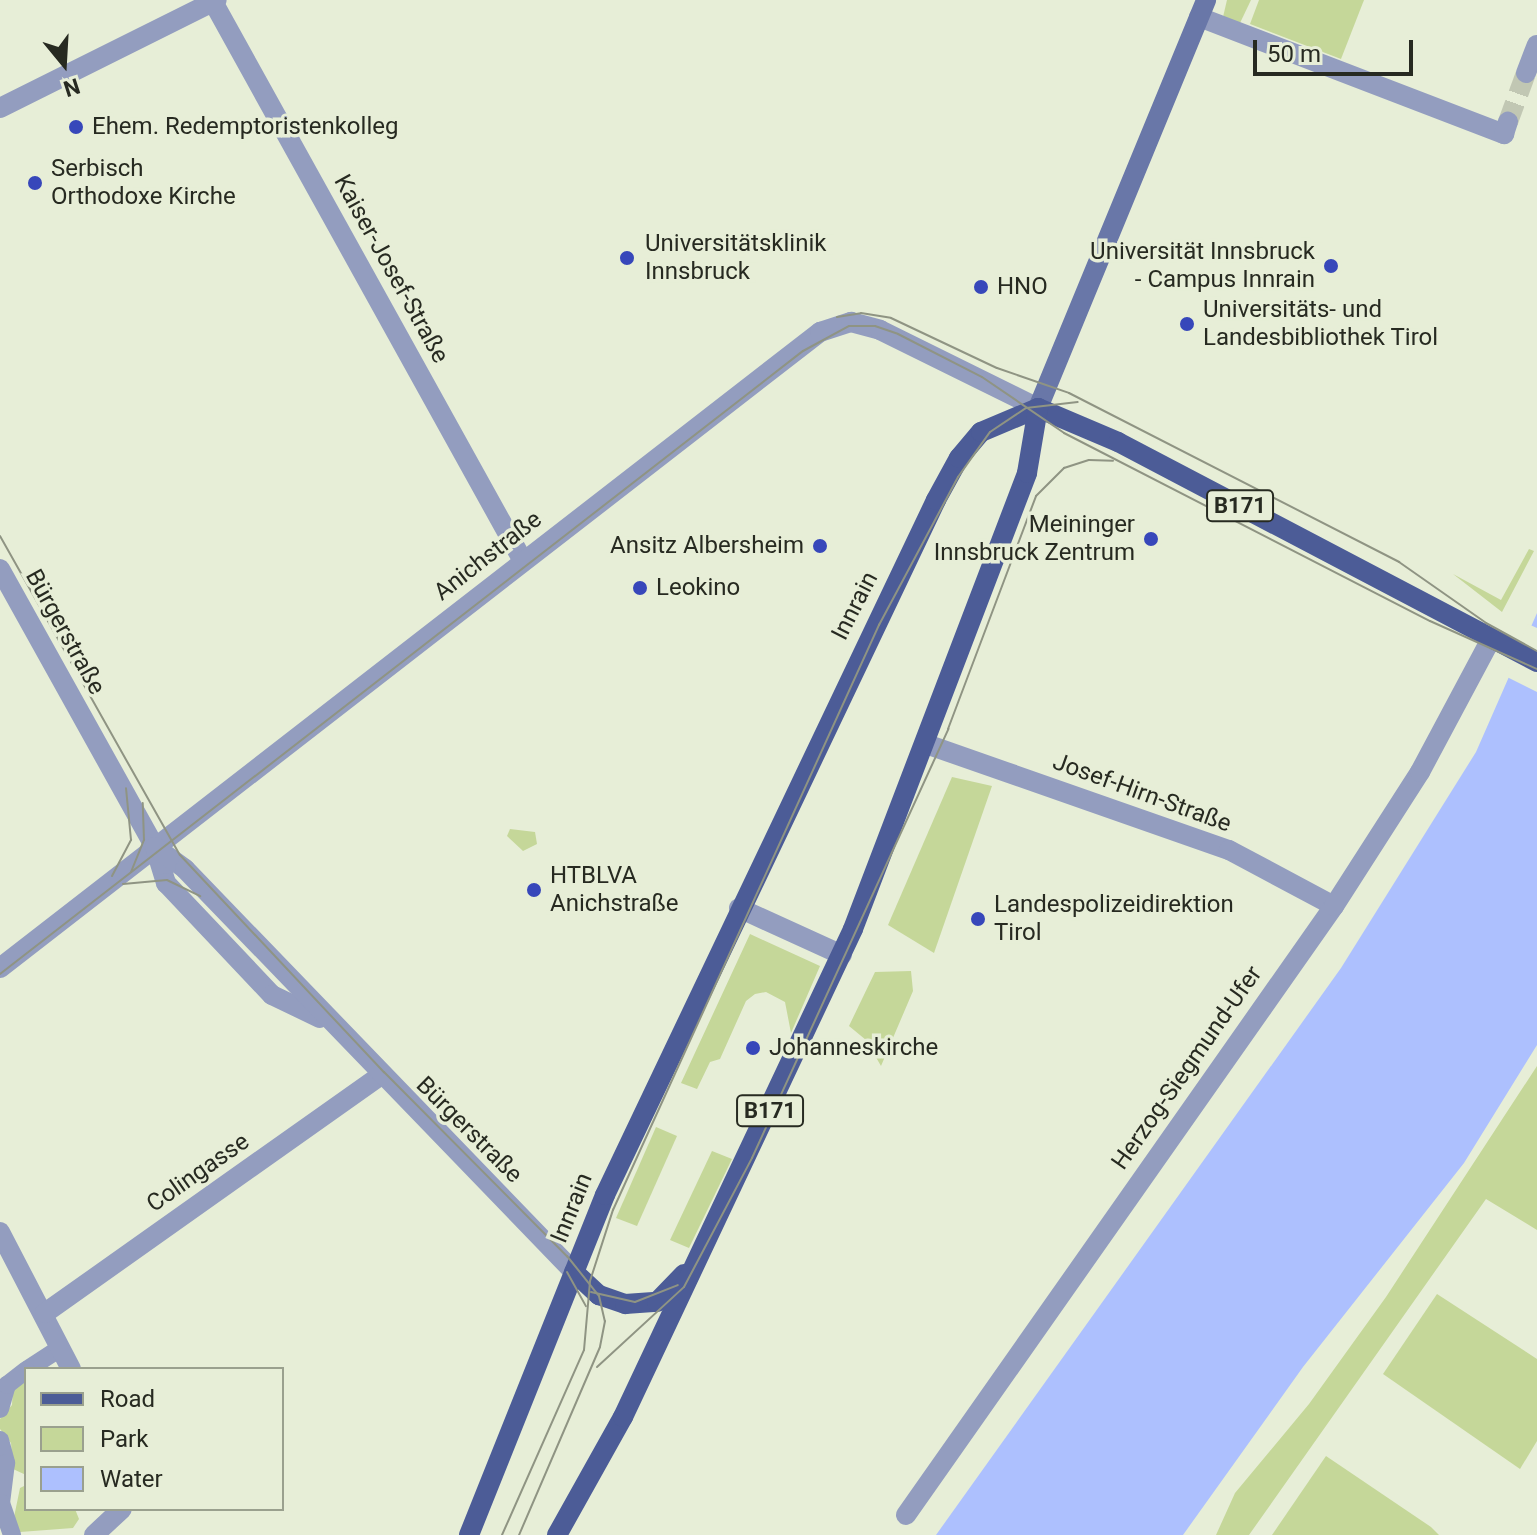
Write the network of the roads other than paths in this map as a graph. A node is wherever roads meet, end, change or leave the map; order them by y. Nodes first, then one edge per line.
1 (214, 1) edge
2 (1203, 9) edge
3 (1537, 45) edge
4 (1526, 73) tunnel mouth
5 (0, 108) edge
6 (1508, 122) dead end
7 (1038, 408) junction
8 (523, 561) junction
9 (0, 569) edge
10 (1498, 642) junction
11 (1537, 662) edge
12 (926, 744) junction
13 (155, 847) junction
14 (1334, 906) junction
15 (739, 908) junction
16 (842, 955) junction
17 (0, 968) edge
18 (380, 1076) junction
19 (0, 1232) edge
20 (693, 1265) junction
21 (574, 1272) junction
22 (47, 1322) junction
23 (50, 1353) junction
24 (31, 1367) edge
25 (68, 1367) edge
26 (24, 1372) edge
27 (0, 1409) edge
28 (0, 1440) edge
29 (120, 1511) edge
30 (906, 1515) dead end
31 (12, 1535) edge
32 (94, 1535) edge
33 (469, 1535) edge
34 (557, 1535) edge

1 - 5 street
1 - 8 street, Kaiser-Josef-Straße
2 - 6 street
2 - 7 main road
3 - 4 street
7 - 8 street, Anichstraße
7 - 10 main road, B171
7 - 12 main road, B171
7 - 15 main road, Innrain
8 - 13 street, Anichstraße
9 - 13 street, Bürgerstraße
10 - 11 main road, B171
10 - 14 street, Herzog-Siegmund-Ufer
12 - 14 street, Josef-Hirn-Straße
12 - 16 main road, B171
13 - 17 street, Anichstraße
13 - 18 street, Bürgerstraße
14 - 30 street, Herzog-Siegmund-Ufer
15 - 16 street
15 - 21 main road, Innrain
16 - 20 main road, B171
18 - 21 street, Bürgerstraße
18 - 22 street, Colingasse
19 - 22 street
20 - 21 main road
20 - 34 main road, B171
21 - 33 main road, Innrain
22 - 23 street
23 - 24 street
23 - 25 street
26 - 27 street
28 - 31 street
29 - 32 street

